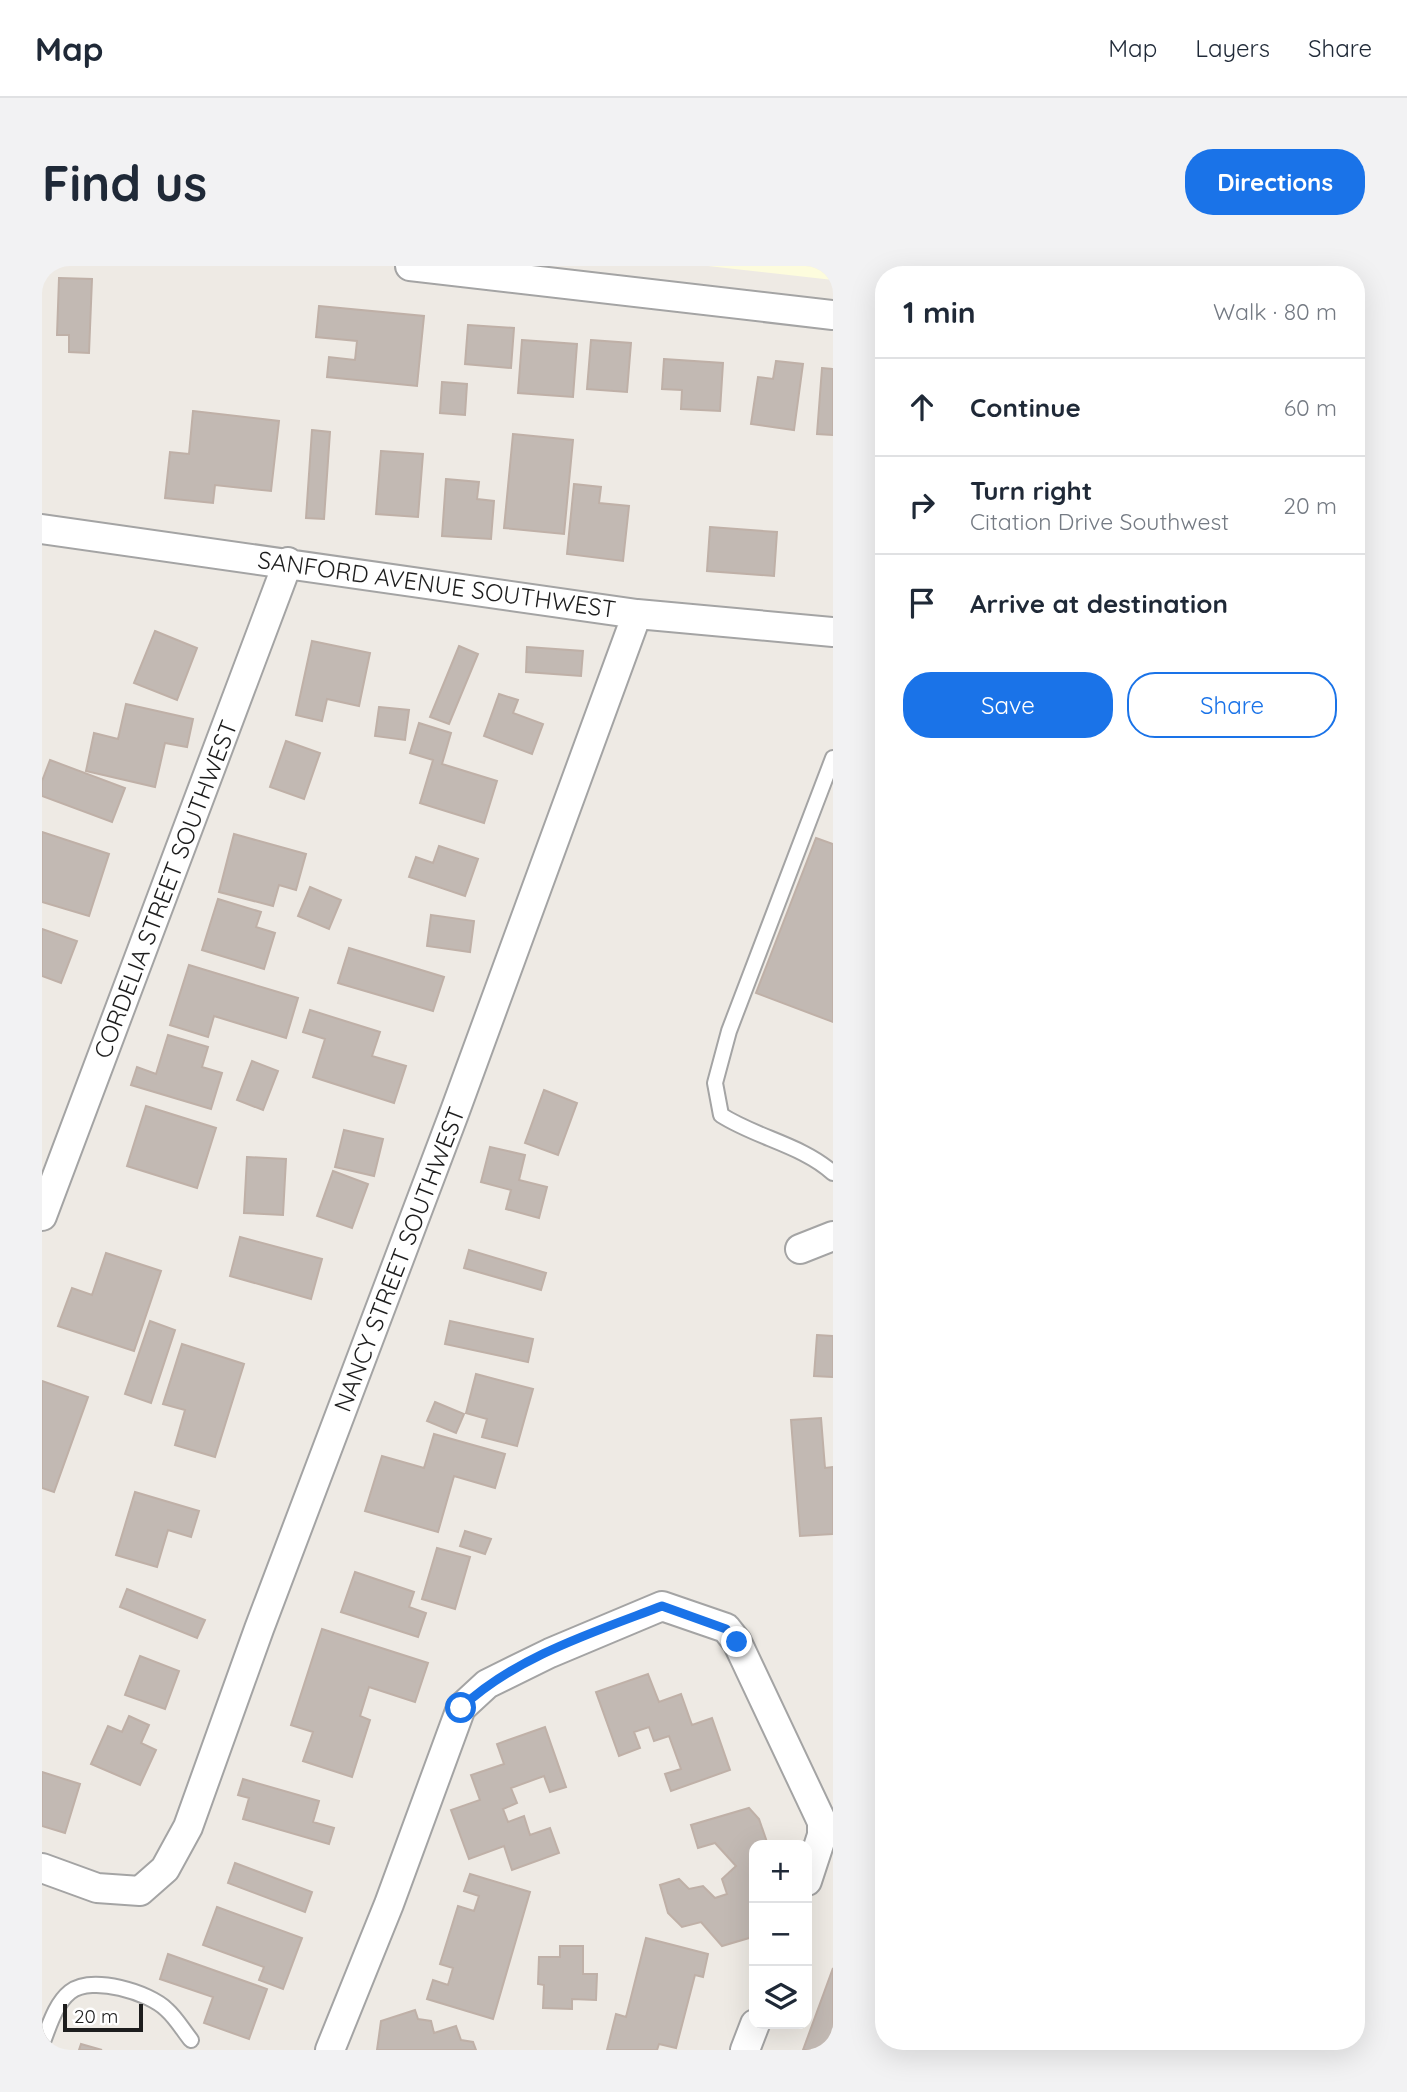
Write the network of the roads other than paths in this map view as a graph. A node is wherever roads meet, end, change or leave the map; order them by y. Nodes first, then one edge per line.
1 (410, 266) edge
2 (833, 315) edge
3 (42, 529) edge
4 (288, 562) junction
5 (637, 614) junction
6 (833, 632) edge
7 (833, 758) edge
8 (833, 1173) edge
9 (42, 1216) edge
10 (833, 1236) edge
11 (800, 1249) dead end
12 (812, 1866) edge
13 (42, 1868) edge
14 (753, 2029) edge
15 (191, 2040) dead end
16 (42, 2044) edge
17 (330, 2050) edge
18 (746, 2050) edge

1 - 2 street
3 - 4 street, SANFORD AVENUE SOUTHWEST
4 - 5 street, SANFORD AVENUE SOUTHWEST
4 - 9 street, CORDELIA STREET SOUTHWEST
5 - 6 street, SANFORD AVENUE SOUTHWEST
5 - 13 street, NANCY STREET SOUTHWEST
7 - 8 lane
10 - 11 street
12 - 17 street
14 - 18 street
15 - 16 lane

